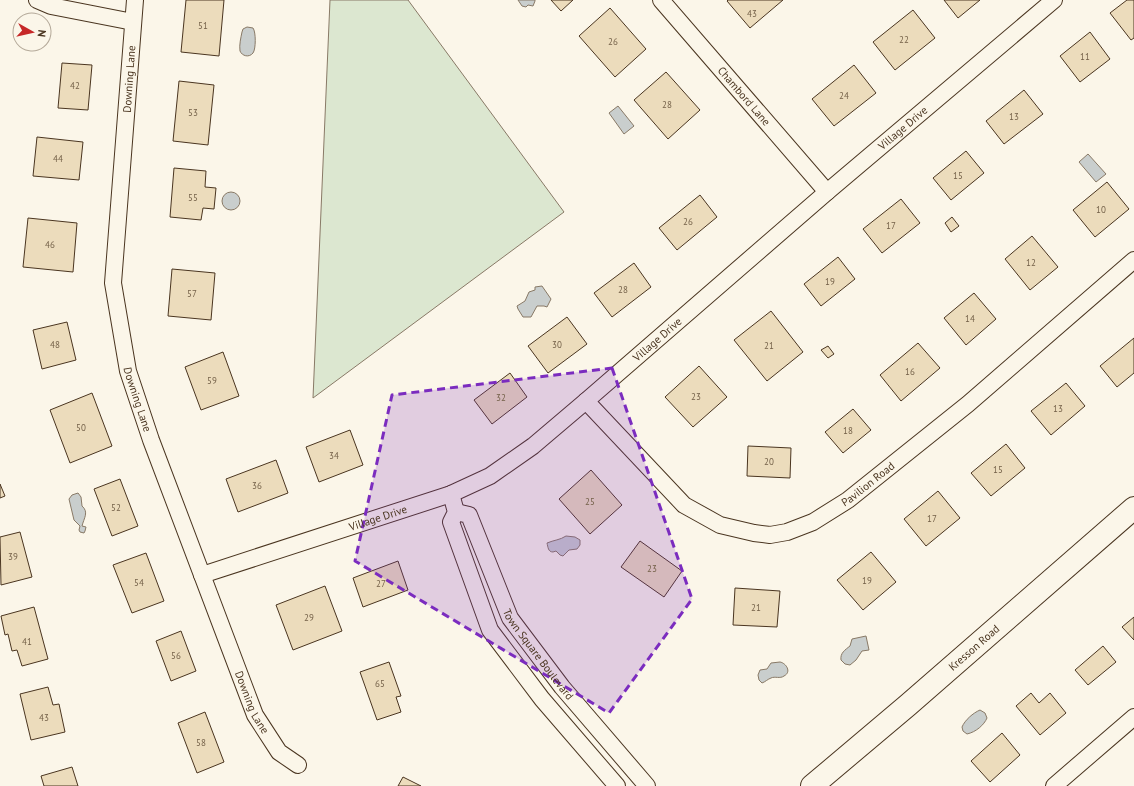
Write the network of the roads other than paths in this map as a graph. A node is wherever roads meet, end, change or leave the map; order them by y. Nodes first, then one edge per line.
1 (37, 0) edge
2 (135, 0) edge
3 (1054, 0) edge
4 (664, 1) edge
5 (133, 22) junction
6 (827, 192) junction
7 (1134, 260) edge
8 (586, 401) junction
9 (451, 494) junction
10 (1134, 508) edge
11 (456, 512) junction
12 (202, 575) junction
13 (1134, 718) edge
14 (298, 766) dead end
15 (617, 786) edge
16 (647, 786) edge
17 (812, 786) edge
18 (1054, 786) edge

1 - 5 street
2 - 5 street, Downing Lane
3 - 6 street, Village Drive
4 - 6 street, Chambord Lane
5 - 12 street, Downing Lane
6 - 8 street, Village Drive
7 - 8 street, Pavilion Road
8 - 9 street, Village Drive
9 - 11 street
9 - 12 street, Village Drive
10 - 17 main road, Kresson Road
11 - 15 street
11 - 16 street, Town Square Boulevard
12 - 14 street, Downing Lane
13 - 18 street

